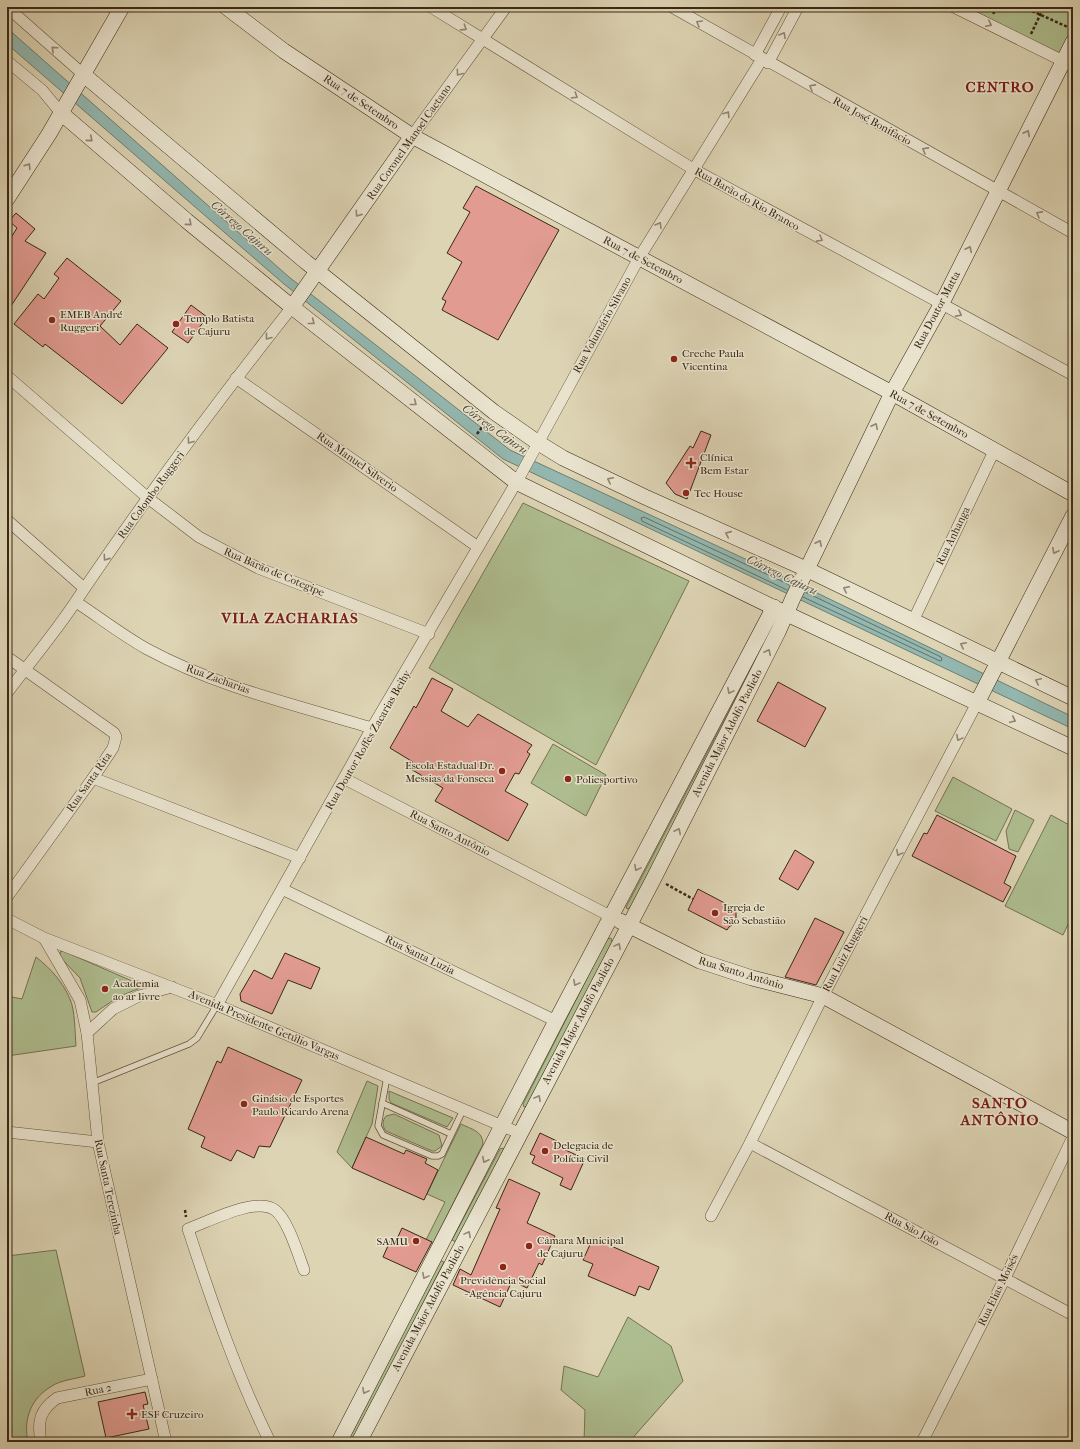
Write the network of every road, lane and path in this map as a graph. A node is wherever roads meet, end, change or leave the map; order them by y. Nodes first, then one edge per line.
1 (7, 7) edge
2 (122, 7) edge
3 (226, 7) edge
4 (431, 7) edge
5 (506, 7) edge
6 (672, 7) edge
7 (781, 7) edge
8 (798, 7) edge
9 (954, 7) edge
10 (1023, 7) edge
11 (1041, 14) junction
12 (1073, 30) edge
13 (1030, 36) dead end
14 (483, 40) junction
15 (1073, 42) edge
16 (761, 59) junction
17 (7, 61) edge
18 (1068, 64) edge
19 (83, 77) junction
20 (64, 108) junction
21 (412, 136) junction
22 (693, 169) junction
23 (998, 191) junction
24 (7, 199) edge
25 (1073, 233) edge
26 (639, 258) junction
27 (316, 274) junction
28 (295, 303) junction
29 (941, 304) junction
30 (1073, 375) edge
31 (7, 376) edge
32 (236, 378) junction
33 (892, 393) junction
34 (494, 412) junction
35 (468, 446) junction
36 (535, 446) junction
37 (994, 451) junction
38 (518, 479) junction
39 (1073, 494) edge
40 (148, 498) junction
41 (1073, 516) edge
42 (7, 520) edge
43 (478, 547) junction
44 (804, 574) junction
45 (84, 588) junction
46 (793, 598) joint
47 (76, 602) junction
48 (780, 610) junction
49 (912, 621) junction
50 (429, 634) junction
51 (7, 657) edge
52 (995, 667) junction
53 (25, 669) junction
54 (7, 693) edge
55 (980, 698) junction
56 (1073, 698) edge
57 (372, 728) junction
58 (1073, 748) edge
59 (93, 778) junction
60 (346, 779) junction
61 (300, 858) junction
62 (654, 878) junction
63 (284, 890) junction
64 (7, 897) edge
65 (693, 899) dead end
66 (612, 917) junction
67 (7, 919) edge
68 (628, 926) junction
69 (7, 928) edge
70 (24, 929) junction
71 (44, 938) junction
72 (172, 987) junction
73 (823, 996) junction
74 (217, 1005) junction
75 (556, 1021) junction
76 (87, 1033) junction
77 (387, 1077) junction
78 (91, 1083) junction
79 (382, 1103) junction
80 (463, 1110) junction
81 (503, 1126) junction
82 (7, 1132) edge
83 (1073, 1132) edge
84 (520, 1133) junction
85 (452, 1134) junction
86 (1073, 1137) edge
87 (98, 1142) junction
88 (750, 1143) junction
89 (711, 1216) dead end
90 (304, 1270) dead end
91 (1005, 1278) junction
92 (1073, 1315) edge
93 (152, 1379) junction
94 (42, 1442) edge
95 (166, 1442) edge
96 (270, 1442) edge
97 (339, 1442) edge
98 (359, 1442) edge
99 (922, 1442) edge

19 -> 1 street
2 - 19 main road
3 - 21 main road, Rua 7 de Setembro
4 -> 14 street, Rua Barão do Rio Branco
5 - 14 street, Rua Coronel Manoel Caetano
16 -> 6 street, Rua José Bonifacio
7 - 16 street, Rua Voluntário Silvano
16 -> 8 street, Rua Voluntário Silvano
9 -> 18 street
10 - 11 path
11 - 12 path
11 - 13 path
14 -> 21 street, Rua Coronel Manoel Caetano
14 -> 22 street, Rua Barão do Rio Branco
15 - 18 main road, Rua Doutor Matta
22 -> 16 street, Rua Voluntário Silvano
23 -> 16 street, Rua José Bonifacio
17 - 20 street
23 -> 18 main road, Rua Doutor Matta
19 - 20 main road
19 - 27 main road
24 -> 20 main road
20 -> 28 main road
21 - 26 main road, Rua 7 de Setembro
21 -> 27 main road, Rua Coronel Manoel Caetano
26 -> 22 street, Rua Voluntário Silvano
22 -> 29 street, Rua Barão do Rio Branco
25 -> 23 street, Rua José Bonifacio
29 -> 23 main road, Rua Doutor Matta
26 - 33 main road, Rua 7 de Setembro
26 - 36 street, Rua Voluntário Silvano
27 - 28 main road, Rua Coronel Manoel Caetano
27 - 34 main road
28 -> 32 street, Rua Colombo Ruggeri
28 -> 35 main road
29 -> 30 street, Rua Barão do Rio Branco
29 - 33 main road, Rua Doutor Matta
31 - 40 street, Rua Barão de Cotegipe
32 -> 40 street, Rua Colombo Ruggeri
32 - 43 street, Rua Manuel Silverio
33 - 37 main road, Rua 7 de Setembro
44 -> 33 main road, Rua Doutor Matta
34 - 35 path
34 - 36 main road
35 - 38 main road
36 - 38 street, Rua Voluntário Silvano
44 -> 36 main road
37 - 39 main road, Rua 7 de Setembro
37 - 49 street, Rua Anhanga
38 - 43 street, Rua Doutor Roffes Zacarias Beihy
38 - 48 main road
40 -> 45 street, Rua Colombo Ruggeri
40 - 50 street, Rua Barão de Cotegipe
41 -> 52 main road
42 - 45 street
43 - 50 street, Rua Doutor Roffes Zacarias Beihy
44 - 46 main road, Rua Doutor Matta
49 -> 44 main road
45 - 47 street, Rua Colombo Ruggeri
46 - 48 main road, Avenida Major Adolfo Paolielo
47 - 53 street, Rua Colombo Ruggeri
47 - 57 street, Rua Zacharias
48 - 55 main road
62 -> 48 main road, Avenida Major Adolfo Paolielo
48 -> 66 main road, Avenida Major Adolfo Paolielo
52 -> 49 main road
50 - 57 street, Rua Doutor Roffes Zacarias Beihy
51 - 53 street, Rua Santa Rita
52 - 55 main road
56 -> 52 main road
53 - 54 street, Rua Colombo Ruggeri
53 - 59 street, Rua Santa Rita
55 -> 58 main road
55 -> 73 street, Rua Luiz Ruggeri
57 - 60 street, Rua Doutor Roffes Zacarias Beihy
59 - 61 street
59 - 64 street, Rua Santa Rita
60 - 61 street, Rua Doutor Roffes Zacarias Beihy
60 - 66 street, Rua Santo Antônio
61 - 63 street, Rua Doutor Roffes Zacarias Beihy
62 - 65 path
62 - 68 main road, Avenida Major Adolfo Paolielo
63 - 74 street, Rua Doutor Roffes Zacarias Beihy
63 - 75 street, Rua Santa Luzia
66 - 68 main road, Rua Santo Antônio
66 -> 75 main road, Avenida Major Adolfo Paolielo
67 - 70 street, Avenida Presidente Getúlio Vargas
68 - 73 main road, Rua Santo Antônio
84 -> 68 main road, Avenida Major Adolfo Paolielo
69 - 70 street
70 - 71 street, Avenida Presidente Getúlio Vargas
71 - 72 street, Avenida Presidente Getúlio Vargas
71 - 76 street, Rua Santa Terezinha
72 - 74 street, Avenida Presidente Getúlio Vargas
72 - 76 street
73 - 83 main road, Rua Santo Antônio
73 - 88 street, Rua Luiz Ruggeri
74 - 77 street, Avenida Presidente Getúlio Vargas
74 - 78 lane
75 - 81 main road, Avenida Major Adolfo Paolielo
76 - 78 street, Rua Santa Terezinha
77 - 79 lane
77 - 80 street, Avenida Presidente Getúlio Vargas
78 - 87 street, Rua Santa Terezinha
79 - 85 lane
79 - 85 lane
80 - 81 street, Avenida Presidente Getúlio Vargas
80 - 85 lane
81 - 84 street, Avenida Presidente Getúlio Vargas
81 -> 97 main road, Avenida Major Adolfo Paolielo
82 - 87 street
98 -> 84 main road, Avenida Major Adolfo Paolielo
86 - 91 street, Rua Elias Moisés
87 - 93 street, Rua Santa Terezinha
88 - 89 street, Rua Luiz Ruggeri
88 - 91 street, Rua São João
90 - 96 street
91 - 92 street, Rua São João
91 - 99 street, Rua Elias Moisés
93 - 94 street, Rua 2
93 - 95 street, Rua Santa Terezinha

